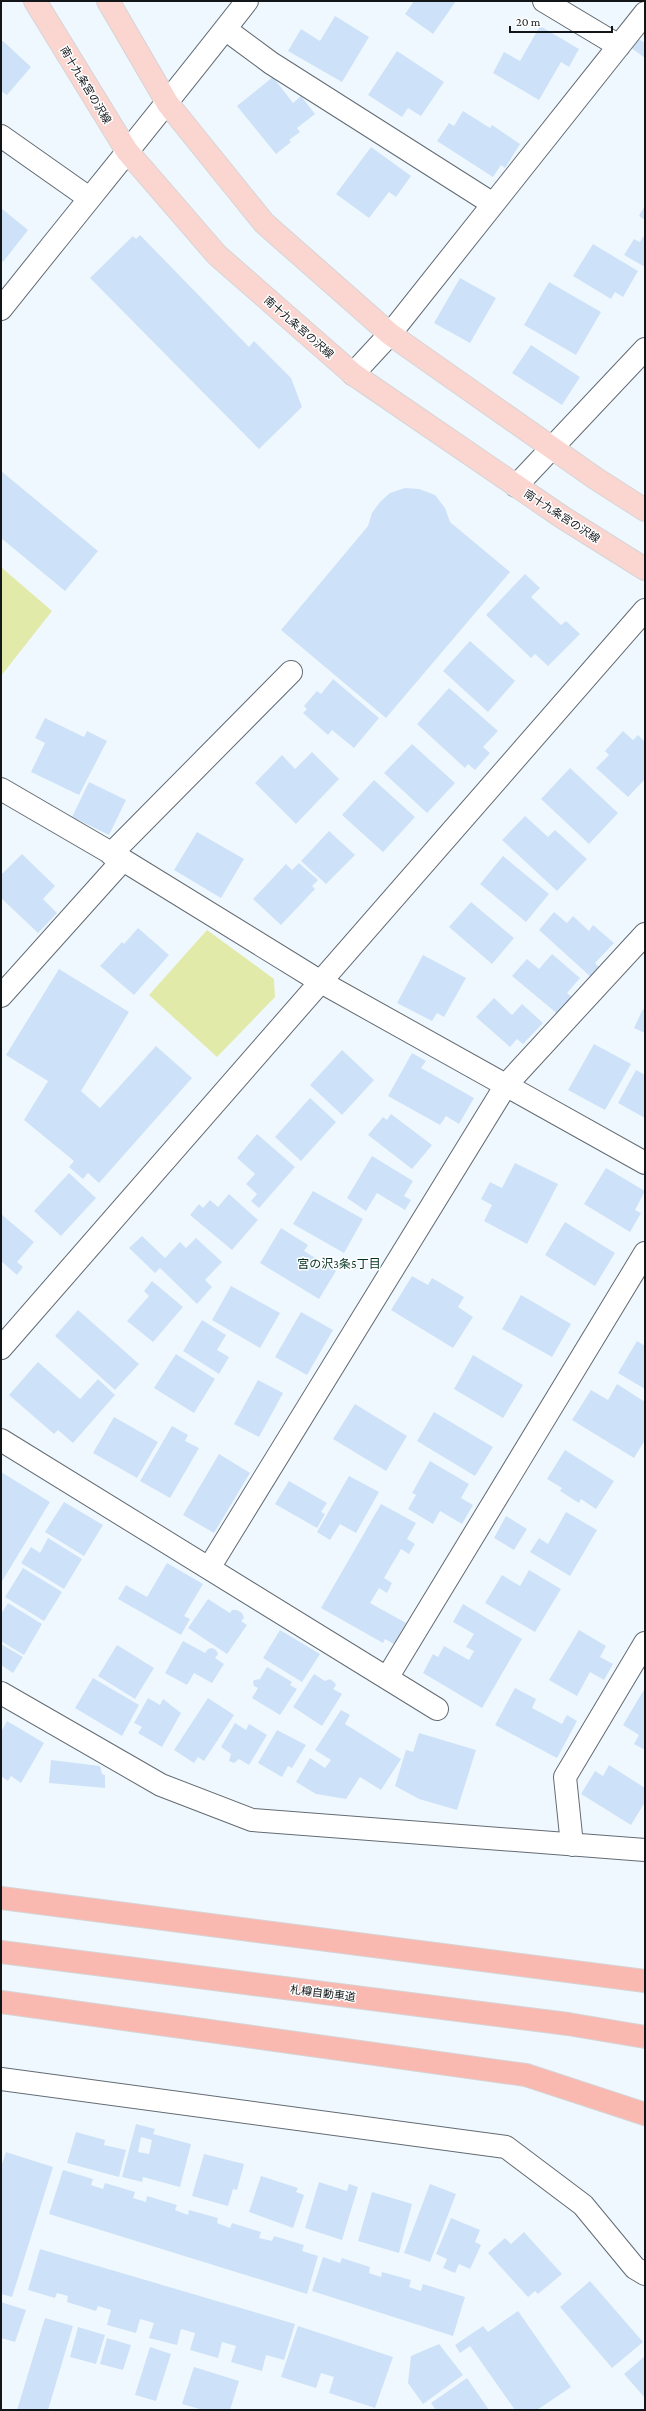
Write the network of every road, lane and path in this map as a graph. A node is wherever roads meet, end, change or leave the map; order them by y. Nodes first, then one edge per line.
1 (35, 1) edge
2 (108, 1) edge
3 (247, 1) edge
4 (544, 1) edge
5 (645, 13) edge
6 (225, 29) junction
7 (619, 46) junction
8 (168, 104) junction
9 (1, 136) edge
10 (127, 151) junction
11 (89, 198) junction
12 (493, 204) junction
13 (1, 309) edge
14 (390, 334) junction
15 (645, 349) edge
16 (352, 374) junction
17 (552, 448) junction
18 (516, 486) junction
19 (645, 510) edge
20 (645, 569) edge
21 (645, 610) edge
22 (291, 672) dead end
23 (1, 789) edge
24 (117, 857) junction
25 (645, 934) edge
26 (321, 982) junction
27 (1, 996) edge
28 (506, 1085) junction
29 (645, 1163) edge
30 (645, 1253) edge
31 (1, 1348) edge
32 (1, 1440) edge
33 (209, 1568) junction
34 (645, 1643) edge
35 (387, 1678) junction
36 (1, 1693) edge
37 (437, 1709) dead end
38 (572, 1844) junction
39 (645, 1850) edge
40 (1, 1898) edge
41 (1, 1952) edge
42 (645, 1981) edge
43 (1, 2002) edge
44 (645, 2038) edge
45 (1, 2079) edge
46 (645, 2114) edge
47 (645, 2274) edge

1 - 10 main road, 南十九条宮の沢線
2 - 8 main road
3 - 6 street
4 - 7 street
5 - 7 street
6 - 8 street
6 - 12 street
7 - 12 street
8 - 10 street
8 - 14 main road
9 - 11 street
10 - 11 street
10 - 16 main road, 南十九条宮の沢線
11 - 13 street
12 - 14 street
14 - 16 street
14 - 17 main road
15 - 17 street
16 - 18 main road, 南十九条宮の沢線
17 - 18 street
17 - 19 main road
18 - 20 main road, 南十九条宮の沢線
21 - 26 street
22 - 24 street
23 - 24 street
24 - 26 street
24 - 27 street
25 - 28 street
26 - 28 street
26 - 31 street
28 - 29 street
28 - 33 street
30 - 35 street
32 - 33 street
33 - 35 street
34 - 38 street
35 - 37 street
36 - 38 street
38 - 39 street
40 - 42 highway
41 - 44 highway, 札樽自動車道
43 - 46 highway
45 - 47 street

